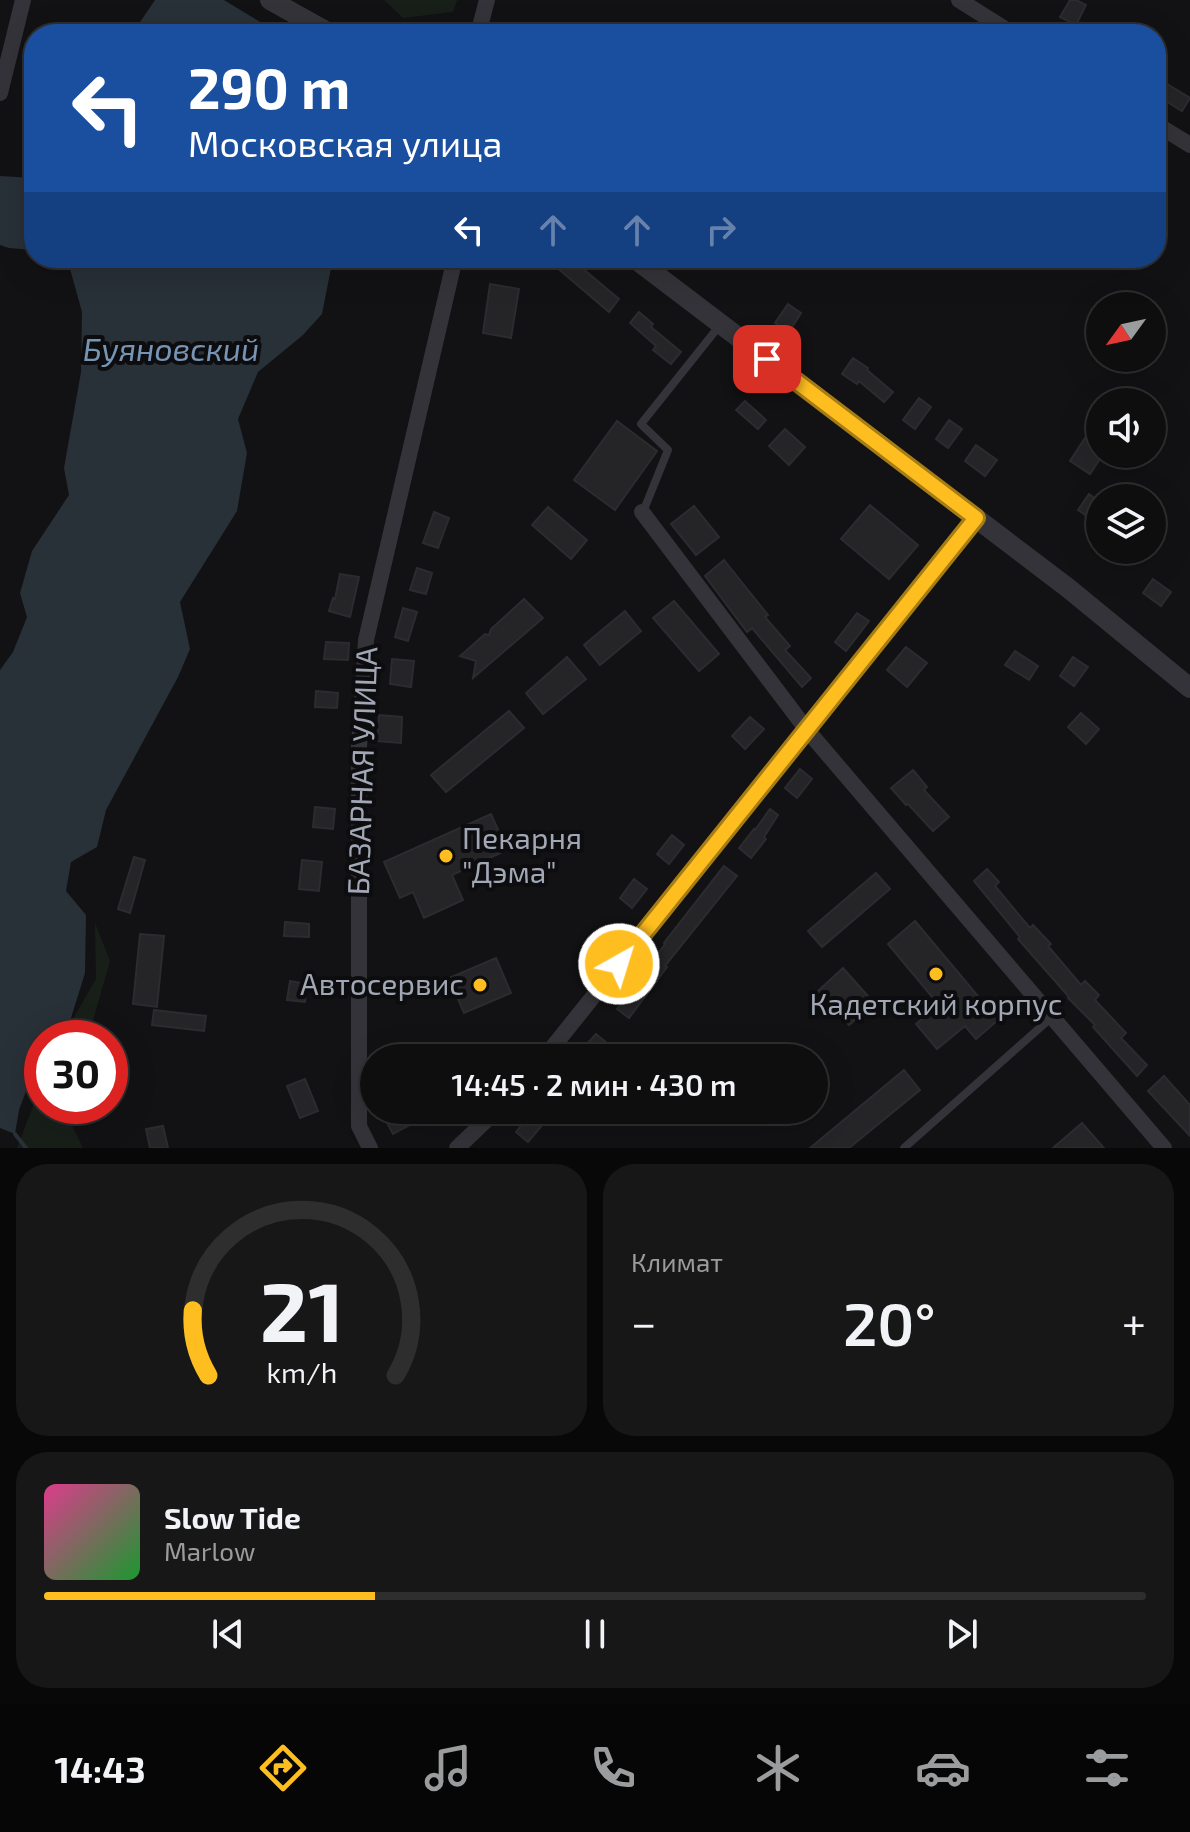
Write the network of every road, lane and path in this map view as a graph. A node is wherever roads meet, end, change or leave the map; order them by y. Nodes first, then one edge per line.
1 (23, 0) edge
2 (270, 0) edge
3 (487, 0) edge
4 (959, 0) edge
5 (313, 24) edge
6 (481, 24) edge
7 (997, 24) edge
8 (0, 93) edge
9 (1166, 130) edge
10 (1190, 145) edge
11 (453, 268) edge
12 (647, 268) edge
13 (720, 324) junction
14 (642, 512) joint
15 (976, 518) junction
16 (1190, 688) edge
17 (807, 730) junction
18 (1052, 1017) junction
19 (555, 1044) edge
20 (482, 1124) edge
21 (370, 1148) edge
22 (457, 1148) edge
23 (904, 1148) edge
24 (1164, 1148) edge

1 - 8 street
2 - 5 street
3 - 6 street
4 - 7 street
9 - 10 street
11 - 21 street, БАЗАРНАЯ УЛИЦА
12 - 13 street
13 - 14 lane
13 - 15 street
14 - 17 street
15 - 16 street
15 - 17 street
17 - 18 street
17 - 19 street
18 - 23 lane
18 - 24 street
20 - 22 street

